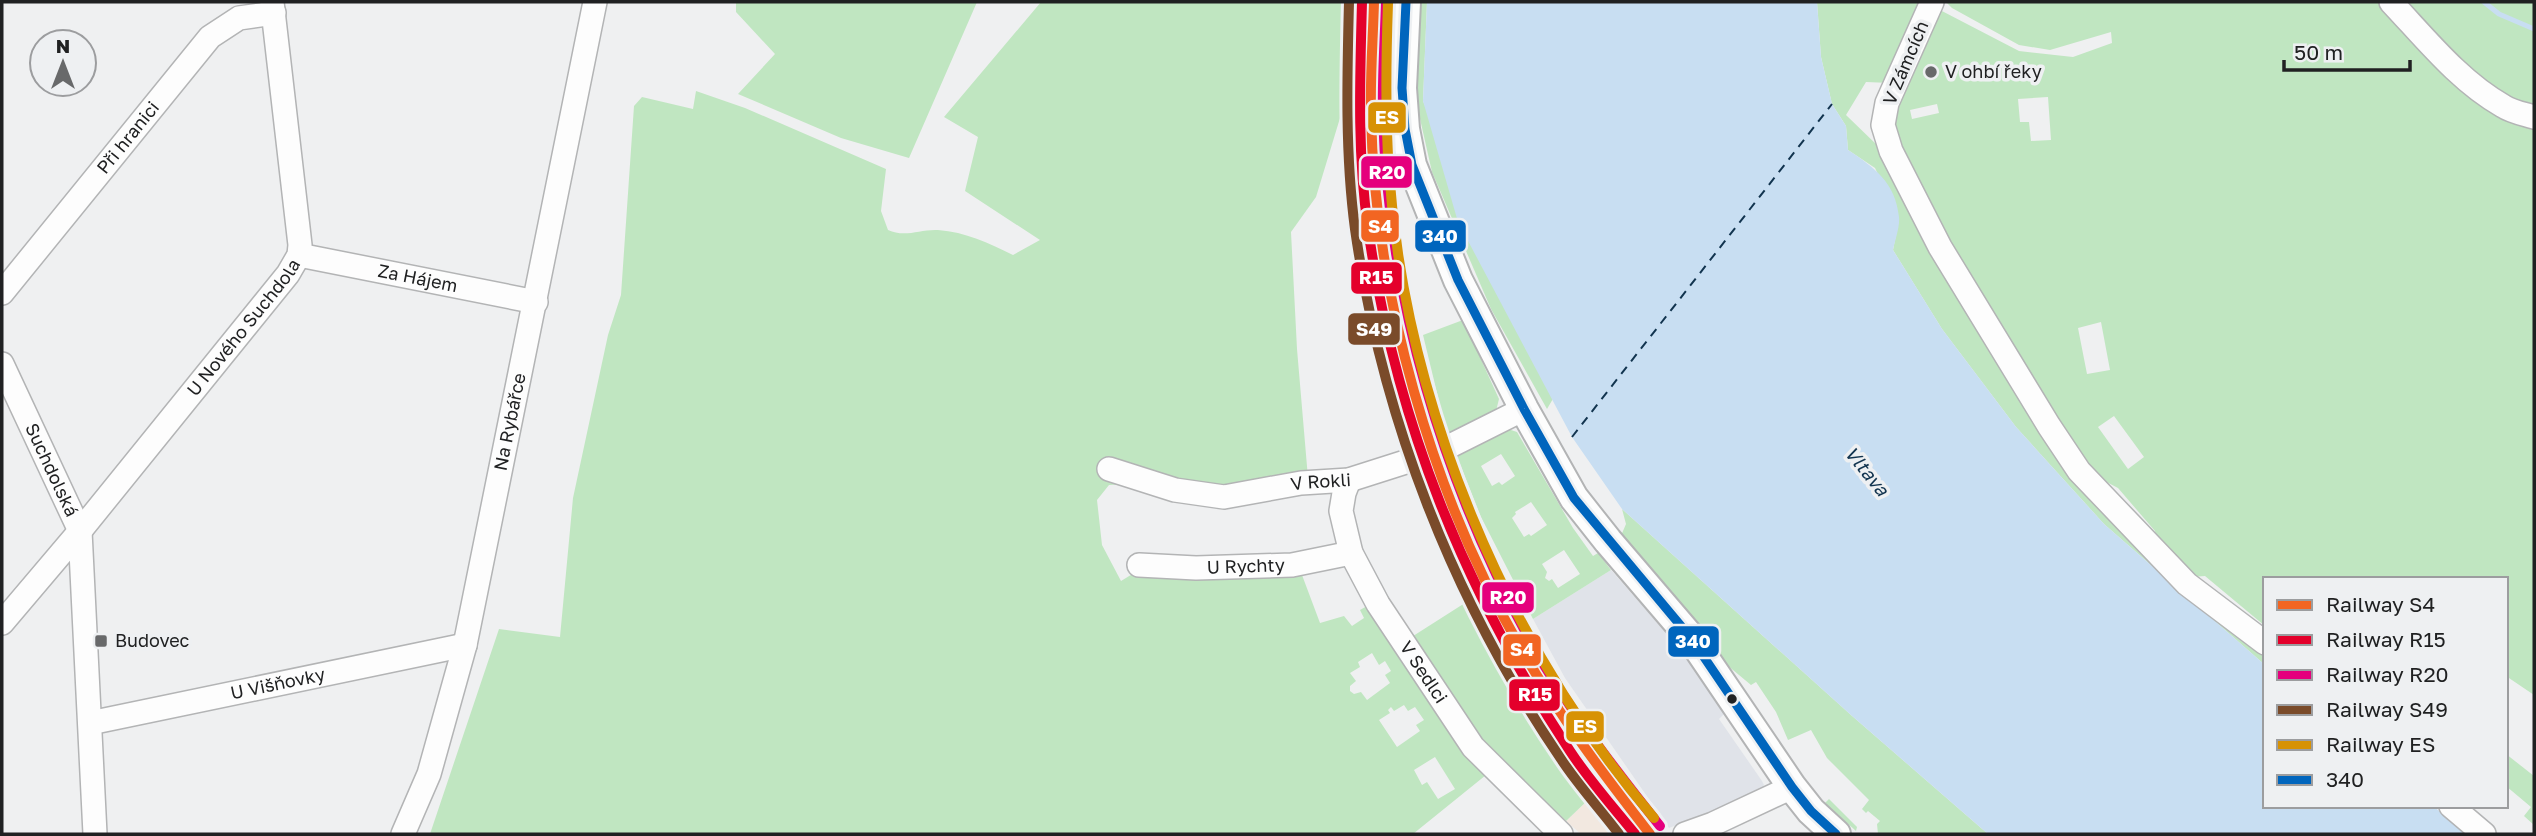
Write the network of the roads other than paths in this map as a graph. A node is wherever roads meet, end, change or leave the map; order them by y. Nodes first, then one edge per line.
1 (595, 2) edge
2 (1406, 2) edge
3 (1932, 2) edge
4 (2391, 2) edge
5 (273, 7) edge
6 (2534, 117) edge
7 (299, 255) junction
8 (2, 293) edge
9 (536, 302) junction
10 (2, 364) edge
11 (1524, 409) junction
12 (1109, 469) dead end
13 (1349, 480) junction
14 (80, 531) junction
15 (1351, 554) junction
16 (1139, 565) dead end
17 (2, 623) edge
18 (2263, 641) edge
19 (466, 645) junction
20 (90, 723) junction
21 (1792, 787) junction
22 (2453, 808) edge
23 (95, 834) edge
24 (402, 834) edge
25 (1561, 834) edge
26 (1685, 834) edge
27 (1836, 834) edge
28 (2484, 834) edge

1 - 9 street, Na Rybářce
2 - 11 main road
3 - 18 street, V Zámcích
4 - 6 street
5 - 7 street, U Nového Suchdola
5 - 8 street, Při hranici
7 - 9 street, Za Hájem
7 - 14 street, U Nového Suchdola
9 - 19 street, Na Rybářce
10 - 14 street, Suchdolská
11 - 13 street, V Rokli
11 - 21 main road
12 - 13 street, V Rokli
13 - 15 street, V Sedlci
14 - 17 street, U Nového Suchdola
14 - 20 street, Suchdolská
15 - 16 street, U Rychty
15 - 25 street, V Sedlci
19 - 20 street, U Višňovky
19 - 24 street, Na Rybářce
20 - 23 street, Suchdolská
21 - 26 street
21 - 27 main road
22 - 28 street

